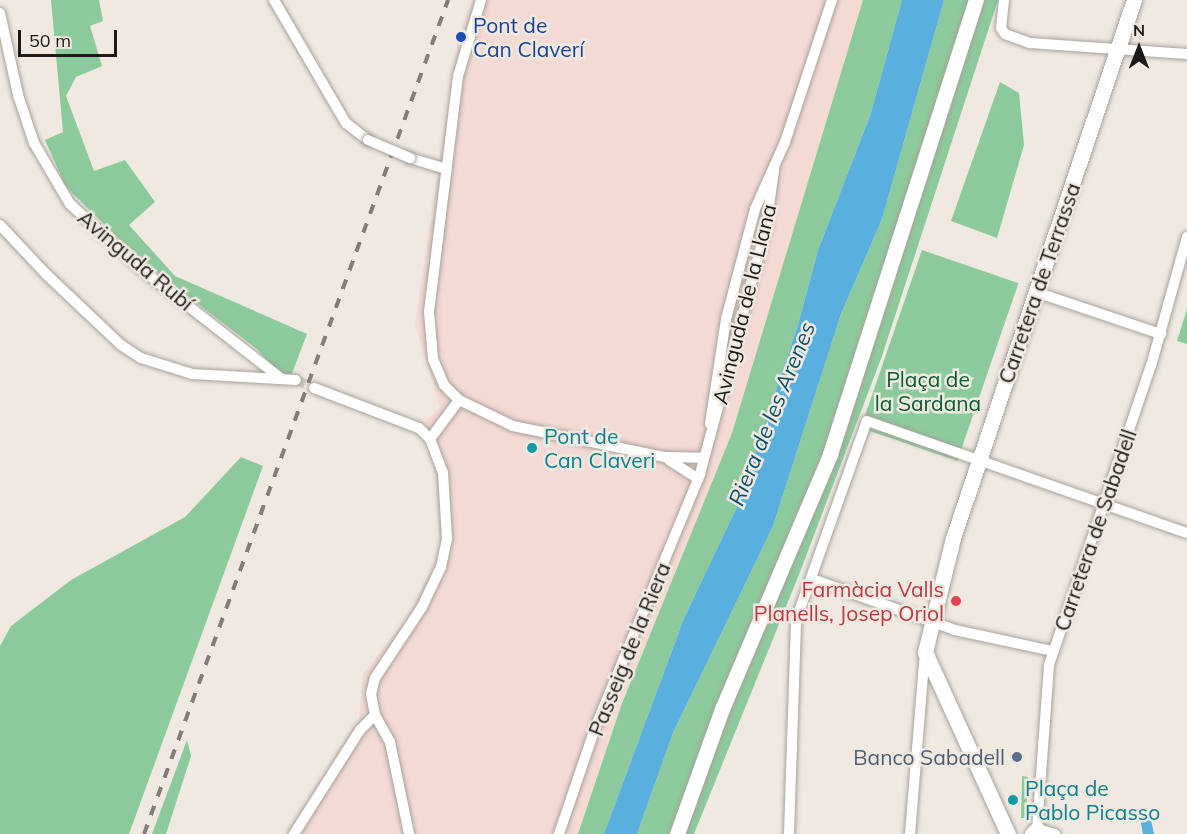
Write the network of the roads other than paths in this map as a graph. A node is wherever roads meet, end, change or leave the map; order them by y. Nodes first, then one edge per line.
1 (274, 0) edge
2 (480, 0) edge
3 (832, 0) edge
4 (976, 0) edge
5 (1004, 0) edge
6 (1134, 0) edge
7 (0, 13) edge
8 (1117, 49) junction
9 (1187, 54) edge
10 (446, 169) junction
11 (774, 170) junction
12 (0, 225) edge
13 (1187, 237) edge
14 (1036, 292) junction
15 (1161, 334) junction
16 (279, 377) junction
17 (296, 380) tunnel mouth
18 (314, 388) tunnel mouth
19 (459, 400) junction
20 (709, 437) junction
21 (430, 439) junction
22 (664, 458) junction
23 (979, 459) junction
24 (703, 462) junction
25 (698, 479) junction
26 (1105, 503) junction
27 (1187, 533) edge
28 (812, 579) junction
29 (931, 619) junction
30 (1052, 651) junction
31 (925, 652) junction
32 (375, 715) junction
33 (1035, 832) edge
34 (294, 834) edge
35 (409, 834) edge
36 (559, 834) edge
37 (677, 834) edge
38 (789, 834) edge
39 (910, 834) edge
40 (1008, 834) edge
41 (1055, 834) edge

1 - 10 street, bridge
2 - 10 street
3 - 11 street, Avinguda de la Llana
4 - 37 street
5 - 8 street
6 - 8 street, Carretera de Terrassa
7 - 16 street, Avinguda Rubí
8 - 9 street
8 - 14 street, Carretera de Terrassa
10 - 19 street
11 - 20 street, Avinguda de la Llana
11 - 20 street, Avinguda de la Llana
12 - 16 street
13 - 15 street, Carretera de Sabadell
14 - 15 street
14 - 23 street, Carretera de Terrassa
15 - 26 street, Carretera de Sabadell
16 - 17 street
18 - 21 street
19 - 21 street
19 - 22 street
20 - 24 street, Avinguda de la Llana
21 - 32 street
22 - 24 street
22 - 25 street
23 - 26 street
23 - 28 street
23 - 29 street, Carretera de Terrassa
24 - 25 street, Passeig de la Riera
25 - 36 street, Passeig de la Riera
26 - 27 street
26 - 30 street, Carretera de Sabadell
28 - 29 street
28 - 38 street
29 - 30 street
29 - 31 street, Carretera de Terrassa
30 - 33 street, Carretera de Sabadell
31 - 39 street
31 - 40 street
32 - 34 street
32 - 35 street
33 - 41 street

